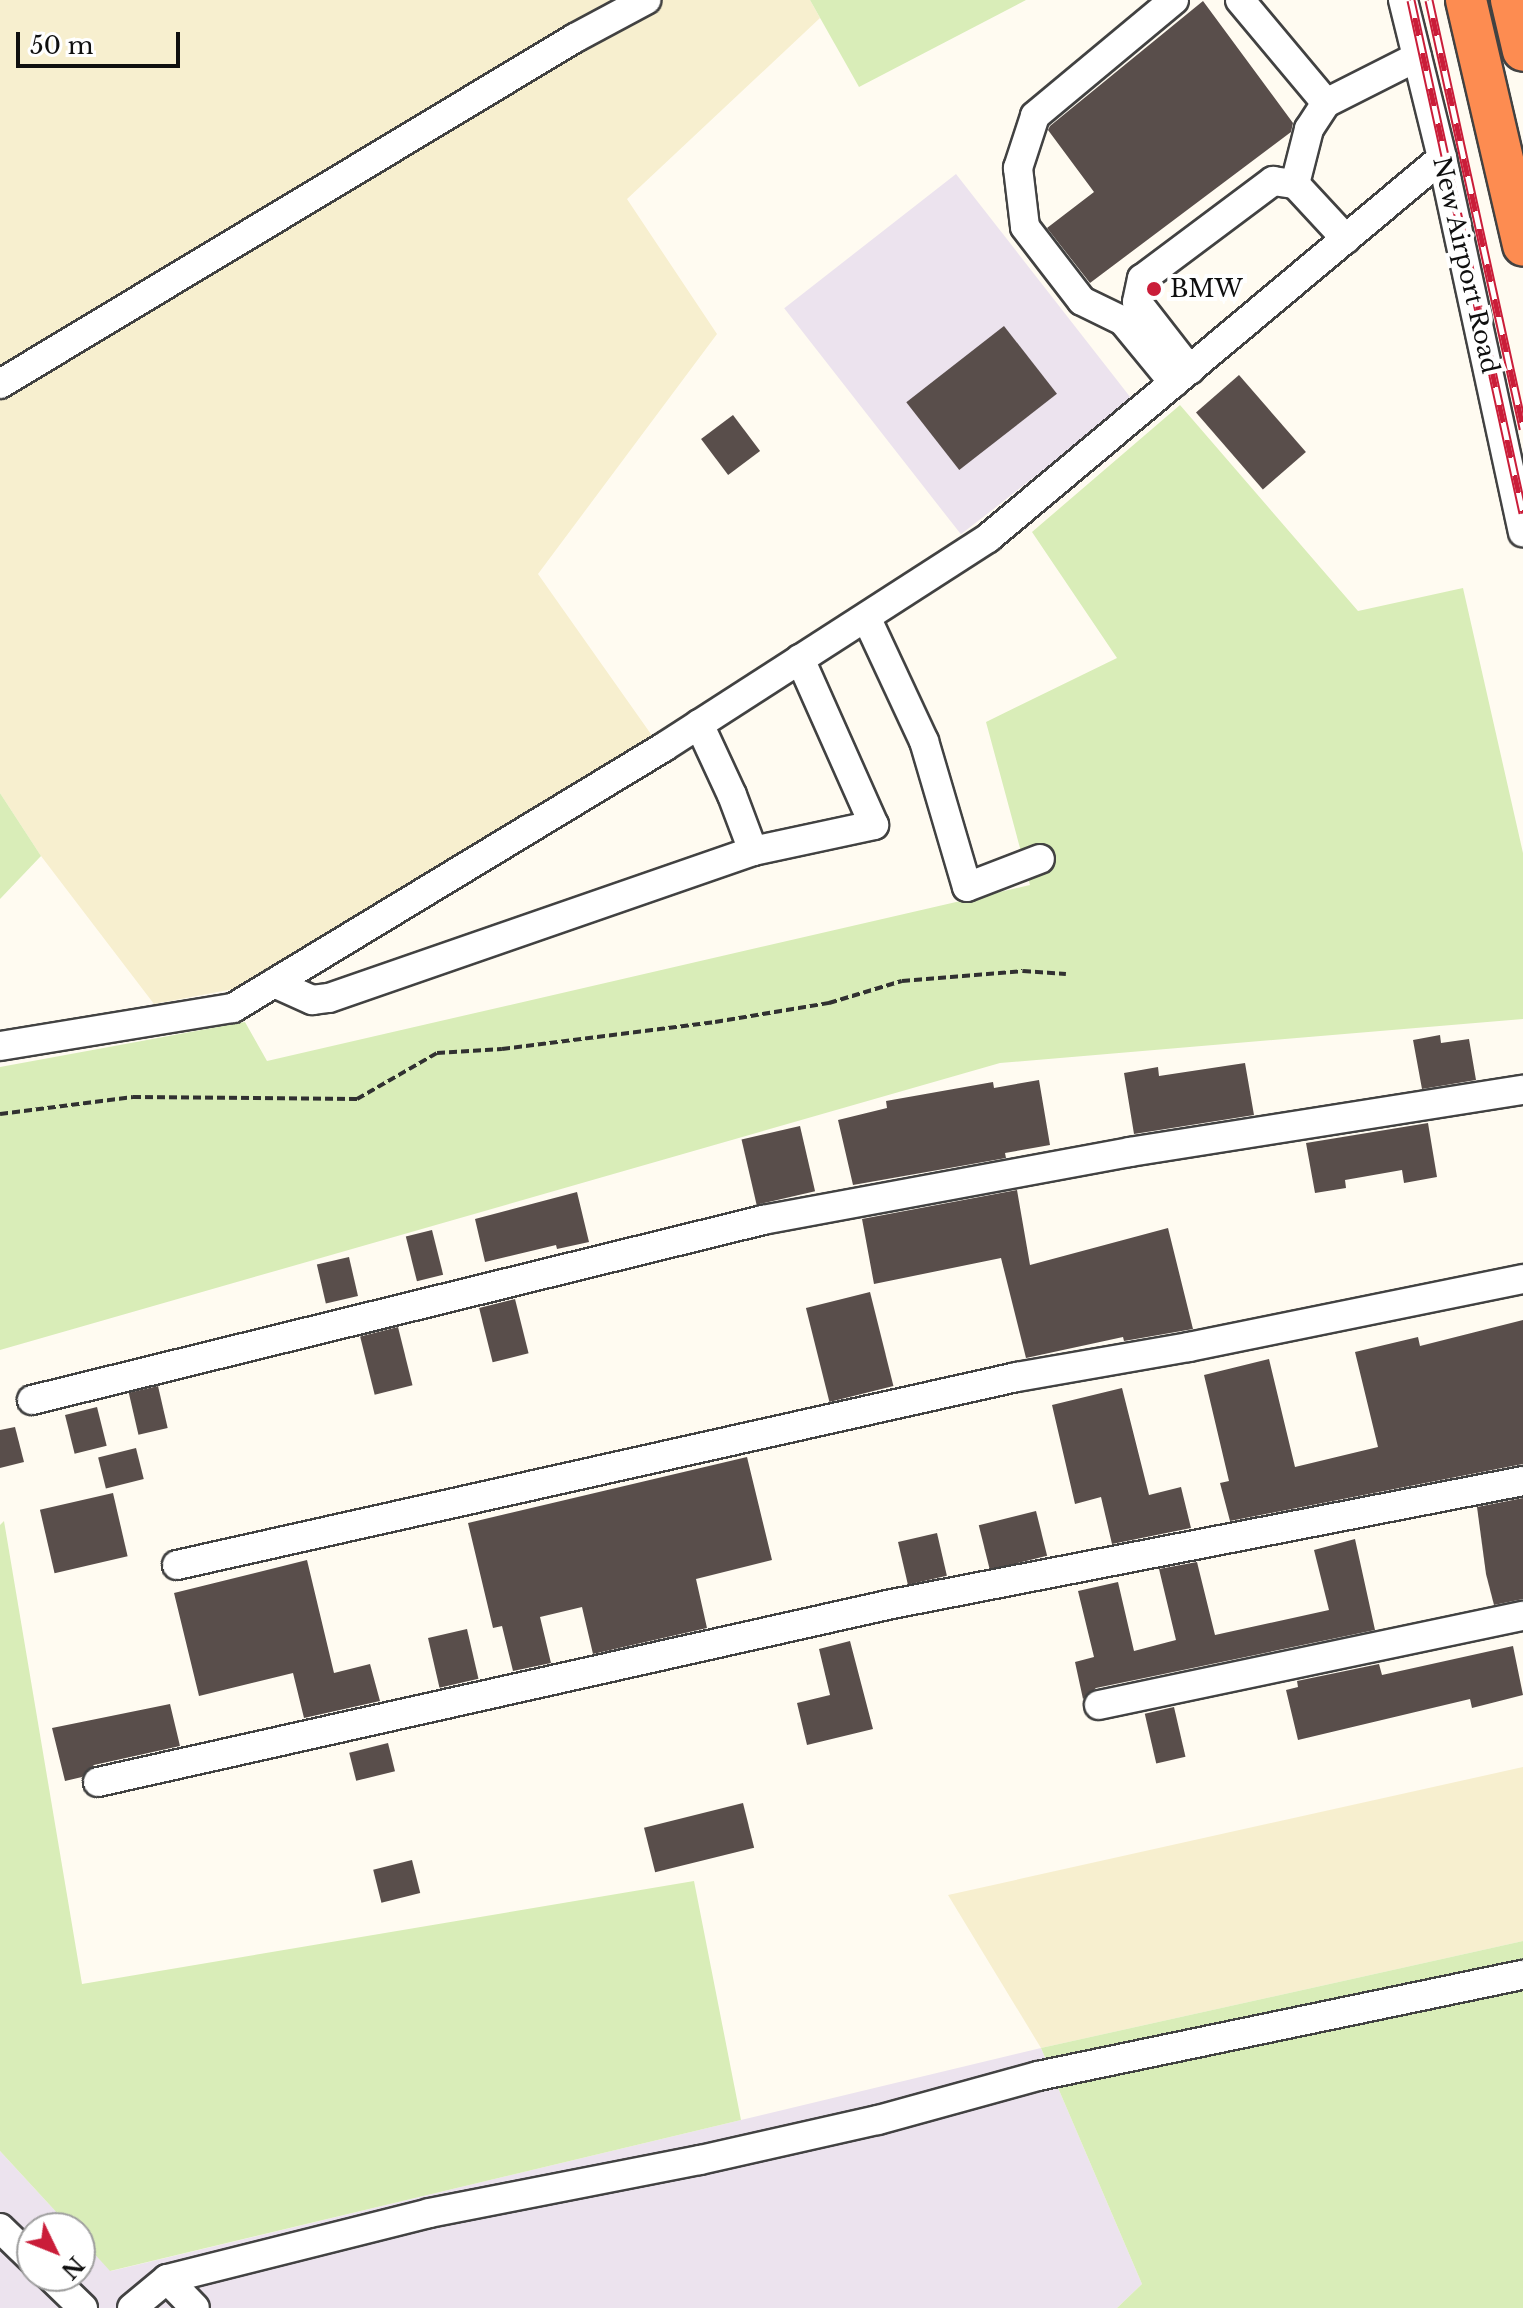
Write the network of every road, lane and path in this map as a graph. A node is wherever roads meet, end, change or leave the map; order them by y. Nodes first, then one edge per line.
1 (646, 0) edge
2 (1174, 0) edge
3 (1240, 0) edge
4 (1403, 0) edge
5 (1466, 0) edge
6 (1511, 0) edge
7 (1523, 51) edge
8 (1417, 57) junction
9 (1326, 103) junction
10 (1442, 158) junction
11 (1295, 184) junction
12 (1346, 239) junction
13 (1523, 245) edge
14 (1182, 376) junction
15 (0, 384) edge
16 (1523, 532) edge
17 (867, 619) junction
18 (800, 659) junction
19 (699, 724) junction
20 (753, 851) junction
21 (1040, 859) dead end
22 (1066, 974) dead end
23 (274, 983) junction
24 (0, 1046) edge
25 (1523, 1090) edge
26 (0, 1114) edge
27 (1523, 1279) edge
28 (32, 1400) dead end
29 (1523, 1481) edge
30 (177, 1565) dead end
31 (1523, 1616) edge
32 (1099, 1705) dead end
33 (98, 1782) dead end
34 (1523, 1975) edge
35 (0, 2228) edge
36 (16, 2244) edge
37 (167, 2279) junction
38 (66, 2292) edge
39 (83, 2308) edge
40 (132, 2308) edge
41 (195, 2308) edge

1 - 15 street
2 - 14 street
3 - 9 street
4 - 8 street, New Airport Road
5 - 13 highway
6 - 7 highway
8 - 9 street
8 - 10 street, New Airport Road
9 - 11 street
10 - 12 street
10 - 16 street, New Airport Road
11 - 12 street
11 - 14 street
12 - 14 street
14 - 17 street
17 - 18 street
17 - 21 street
18 - 19 street
18 - 20 street
19 - 20 street
19 - 23 street
20 - 23 street
22 - 26 path
23 - 24 street
25 - 28 street
27 - 30 street
29 - 33 street
31 - 32 street
34 - 37 street
35 - 36 street
37 - 40 street
37 - 41 street
38 - 39 street

